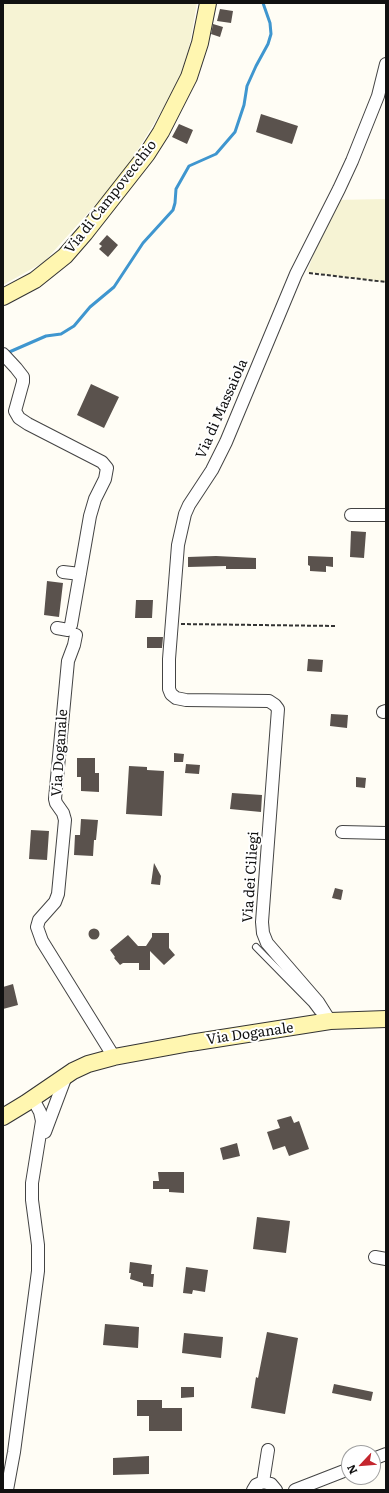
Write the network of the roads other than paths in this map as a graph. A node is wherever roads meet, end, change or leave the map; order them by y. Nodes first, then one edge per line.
1 (208, 3) edge
2 (386, 64) edge
3 (3, 297) edge
4 (3, 354) edge
5 (351, 516) dead end
6 (386, 516) edge
7 (63, 572) dead end
8 (80, 574) junction
9 (57, 628) dead end
10 (76, 635) dead end
11 (279, 711) joint
12 (342, 832) dead end
13 (386, 833) edge
14 (256, 947) dead end
15 (386, 1019) edge
16 (326, 1022) junction
17 (114, 1056) junction
18 (66, 1076) junction
19 (33, 1099) junction
20 (3, 1117) edge
21 (38, 1150) junction
22 (268, 1450) dead end
23 (341, 1472) edge
24 (264, 1482) junction
25 (7, 1490) edge
26 (253, 1490) edge
27 (276, 1490) edge
28 (295, 1490) edge

1 - 3 main road, Via di Campovecchio
2 - 11 street, Via di Massaiola
4 - 8 street
5 - 6 street
7 - 8 street
8 - 9 street
10 - 17 street, Via Doganale
11 - 16 street, Via dei Ciliegi
12 - 13 street
14 - 16 lane
15 - 16 main road, Via Doganale
16 - 17 main road, Via Doganale
17 - 18 main road, Via Doganale
18 - 19 main road, Via Doganale
18 - 21 street
19 - 20 main road, Via Doganale
19 - 21 street
21 - 25 street
22 - 24 street
23 - 28 street
24 - 26 street
24 - 27 street

